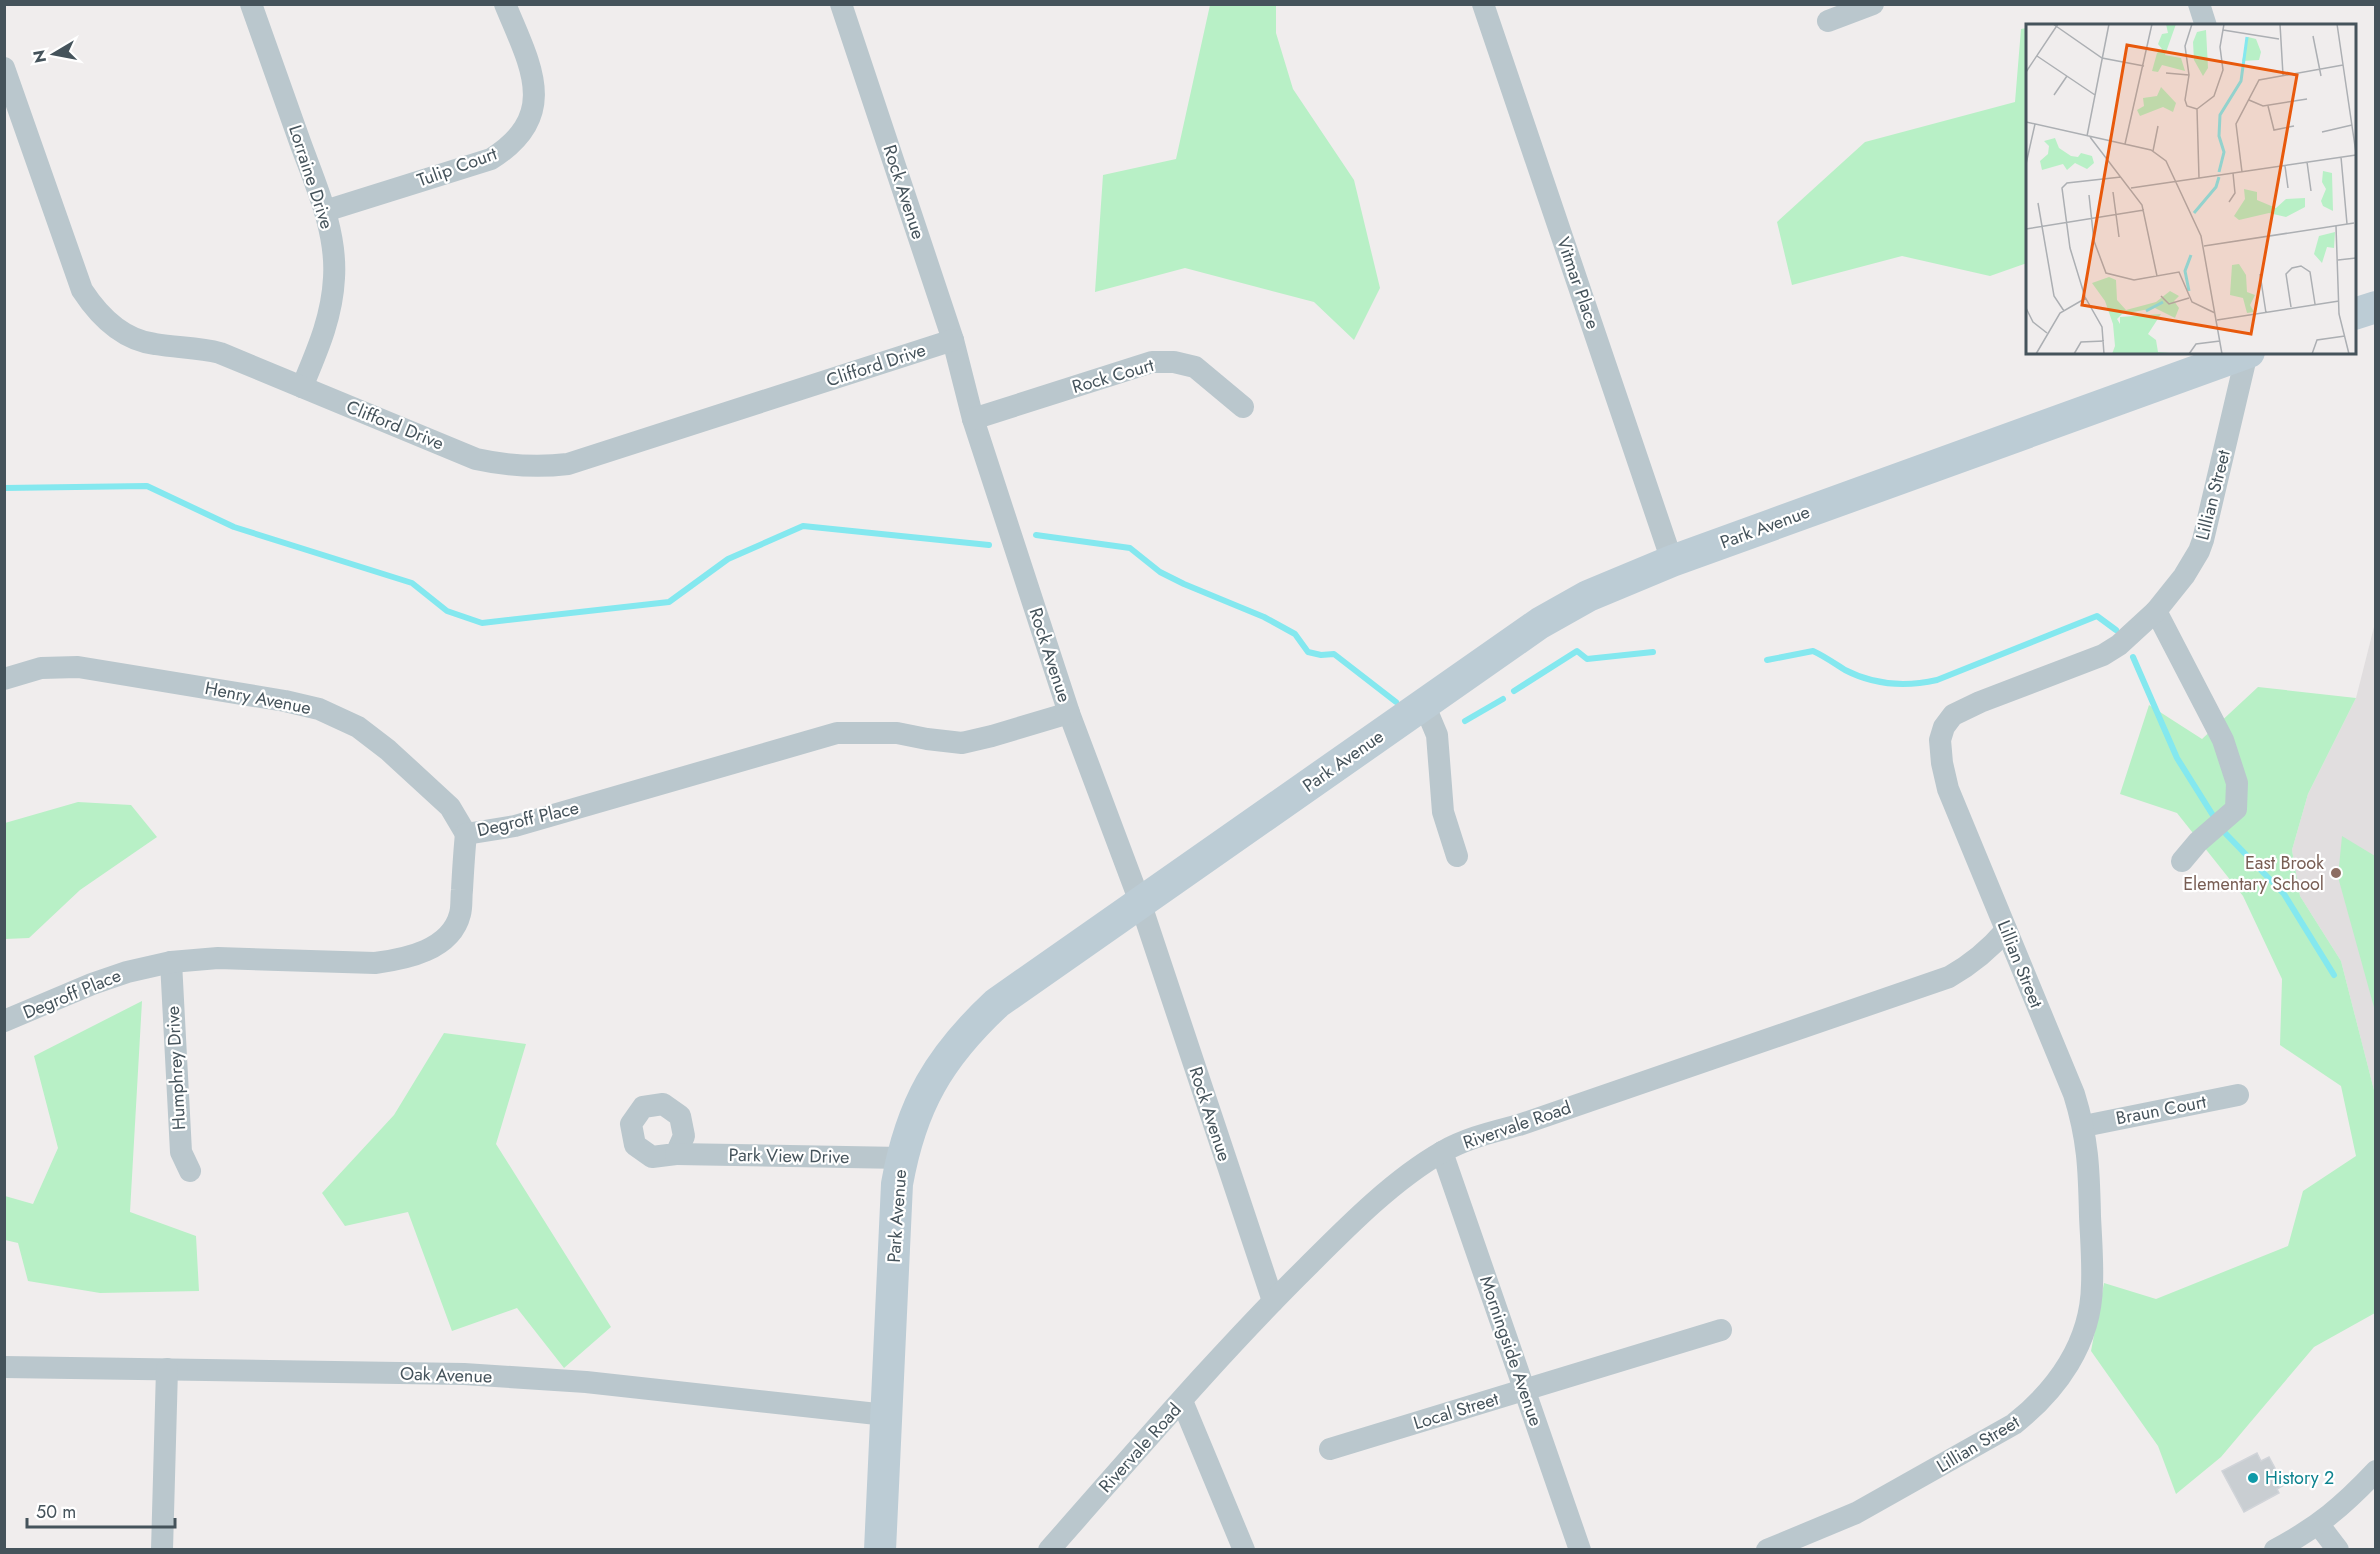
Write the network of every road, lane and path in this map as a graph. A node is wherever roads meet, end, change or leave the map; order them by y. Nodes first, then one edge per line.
1 (250, 4) edge
2 (505, 4) edge
3 (841, 4) edge
4 (1483, 4) edge
5 (1873, 4) edge
6 (2199, 4) edge
7 (1828, 21) dead end
8 (2205, 24) edge
9 (4, 68) edge
10 (14, 125) edge
11 (325, 211) junction
12 (2376, 307) edge
13 (2356, 314) edge
14 (953, 340) junction
15 (2245, 354) edge
16 (2248, 354) edge
17 (302, 387) junction
18 (1243, 407) dead end
19 (973, 419) junction
20 (1672, 561) junction
21 (2156, 610) junction
22 (4, 679) edge
23 (1424, 704) junction
24 (1069, 713) junction
25 (466, 834) junction
26 (1457, 856) dead end
27 (2182, 861) dead end
28 (1140, 902) junction
29 (2006, 930) junction
30 (171, 962) junction
31 (4, 1021) edge
32 (2238, 1095) dead end
33 (2084, 1126) junction
34 (1442, 1152) junction
35 (676, 1154) dead end
36 (902, 1158) junction
37 (190, 1171) dead end
38 (1273, 1301) junction
39 (1721, 1330) dead end
40 (4, 1367) edge
41 (167, 1369) junction
42 (1525, 1390) junction
43 (1182, 1401) junction
44 (886, 1415) junction
45 (1330, 1449) dead end
46 (2376, 1471) edge
47 (2319, 1525) junction
48 (162, 1550) edge
49 (880, 1550) edge
50 (1049, 1550) edge
51 (1244, 1550) edge
52 (1580, 1550) edge
53 (1767, 1550) edge
54 (2276, 1550) edge
55 (2338, 1550) edge

1 - 11 street, Lorraine Drive
2 - 11 street, Tulip Court
3 - 14 street, Rock Avenue
4 - 20 street, Vitmar Place
5 - 7 street
6 - 8 street
9 - 10 street, Clifford Drive
10 - 17 street, Clifford Drive
11 - 17 street, Lorraine Drive
12 - 13 street
14 - 17 street, Clifford Drive
14 - 19 street, Rock Avenue
15 - 20 street, Park Avenue
16 - 21 street, Lillian Street
18 - 19 street, Rock Court
19 - 24 street, Rock Avenue
20 - 23 street, Park Avenue
21 - 27 street
21 - 29 street, Lillian Street
22 - 25 street, Henry Avenue
23 - 26 street
23 - 28 street, Park Avenue
24 - 25 street, Degroff Place
24 - 28 street, Rock Avenue
25 - 30 street, Degroff Place
28 - 36 street, Park Avenue
28 - 38 street, Rock Avenue
29 - 33 street, Lillian Street
29 - 34 street, Rivervale Road
30 - 31 street, Degroff Place
30 - 37 street, Humphrey Drive
32 - 33 street, Braun Court
33 - 53 street, Lillian Street
34 - 38 street, Rivervale Road
34 - 42 street, Morningside Avenue
35 - 36 street, Park View Drive
36 - 44 street, Park Avenue
38 - 43 street, Rivervale Road
39 - 42 street, Local Street
40 - 41 street, Oak Avenue
41 - 44 street, Oak Avenue
41 - 48 street
42 - 45 street, Local Street
42 - 52 street, Morningside Avenue
43 - 50 street, Rivervale Road
43 - 51 street
44 - 49 street, Park Avenue
46 - 47 street
47 - 54 street
47 - 55 street

